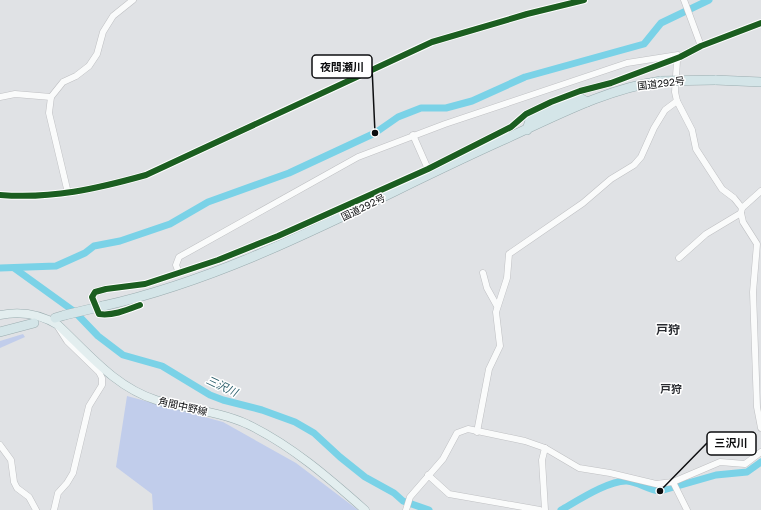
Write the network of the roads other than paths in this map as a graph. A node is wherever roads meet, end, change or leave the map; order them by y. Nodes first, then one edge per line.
1 (133, 0) edge
2 (584, 0) edge
3 (684, 0) edge
4 (761, 23) edge
5 (701, 44) junction
6 (680, 57) junction
7 (761, 80) edge
8 (0, 97) edge
9 (50, 97) junction
10 (677, 101) junction
11 (413, 135) junction
12 (428, 169) junction
13 (761, 191) edge
14 (68, 193) junction
15 (0, 195) edge
16 (742, 211) junction
17 (679, 258) dead end
18 (179, 273) junction
19 (483, 273) dead end
20 (140, 305) dead end
21 (498, 306) junction
22 (0, 315) edge
23 (56, 322) junction
24 (34, 323) dead end
25 (0, 332) edge
26 (761, 428) edge
27 (477, 432) junction
28 (0, 445) edge
29 (545, 448) junction
30 (761, 452) edge
31 (428, 475) junction
32 (674, 485) junction
33 (36, 510) edge
34 (54, 510) edge
35 (365, 510) edge
36 (406, 510) edge
37 (540, 510) edge
38 (545, 510) edge
39 (687, 510) edge

1 - 9 street
2 - 14 street
3 - 5 street
4 - 5 street
5 - 6 street
6 - 10 street
6 - 11 street
6 - 12 street
7 - 23 highway, 国道292号, bridge
8 - 9 street
9 - 14 street
10 - 16 street
10 - 21 street
11 - 12 street
11 - 18 street
12 - 18 street
13 - 16 street
14 - 15 street
16 - 17 street
16 - 26 street
18 - 20 street
19 - 21 street
21 - 27 street
22 - 23 main road, 角間中野線
23 - 34 street
23 - 35 main road, 角間中野線
24 - 25 highway
27 - 29 street
27 - 31 street
28 - 33 street
29 - 32 street
29 - 38 street
30 - 32 street
31 - 36 street
31 - 37 street
32 - 39 street

